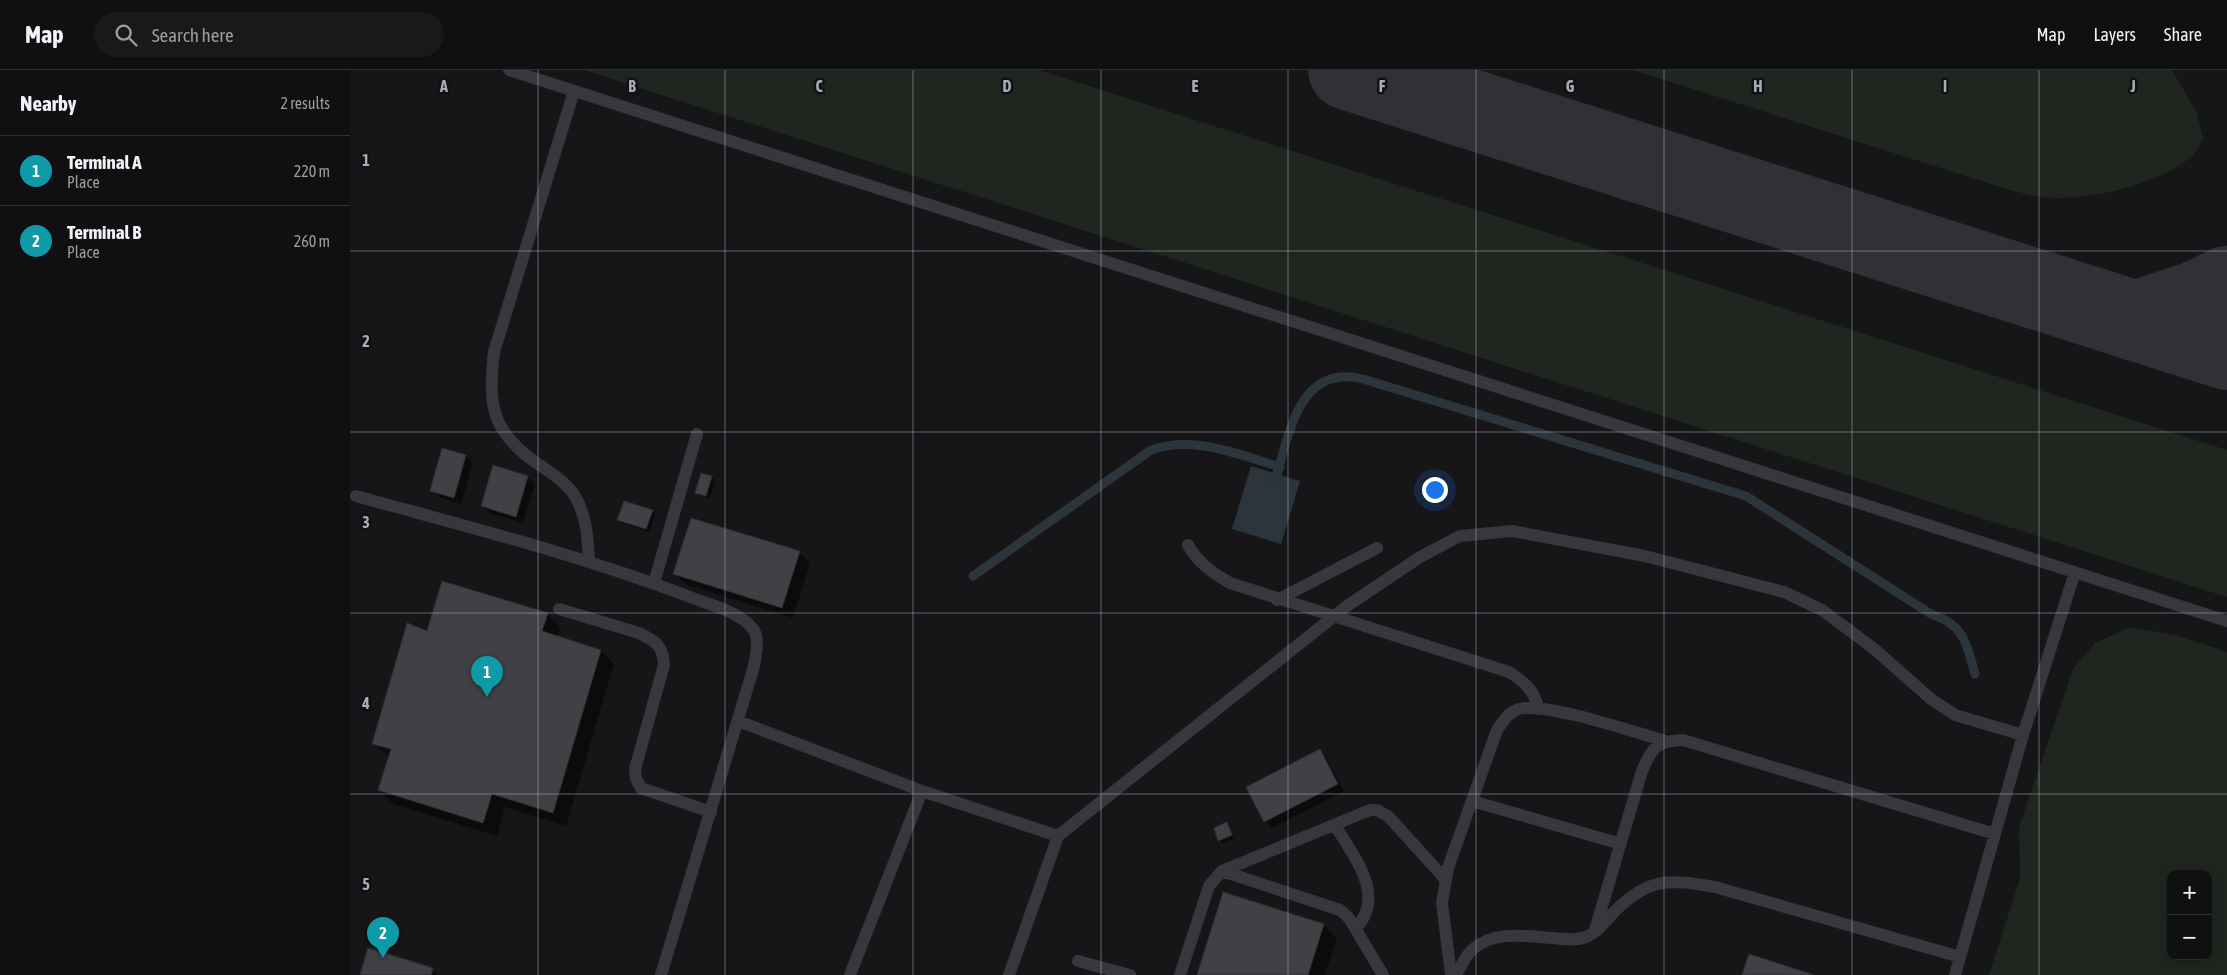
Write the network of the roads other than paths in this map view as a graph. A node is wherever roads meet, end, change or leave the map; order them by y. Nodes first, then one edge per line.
1 (509, 70) edge
2 (574, 91) junction
3 (697, 434) dead end
4 (356, 496) dead end
5 (1188, 545) dead end
6 (1377, 548) dead end
7 (589, 562) junction
8 (2076, 572) junction
9 (654, 583) junction
10 (1277, 600) junction
11 (559, 609) dead end
12 (1335, 616) junction
13 (2227, 621) edge
14 (1539, 710) junction
15 (738, 720) junction
16 (2023, 735) junction
17 (1665, 740) junction
18 (922, 791) junction
19 (1472, 802) junction
20 (711, 812) junction
21 (1335, 825) junction
22 (1995, 834) junction
23 (1058, 836) junction
24 (1621, 844) junction
25 (1222, 871) junction
26 (1446, 880) junction
27 (1356, 928) junction
28 (1595, 932) junction
29 (1960, 957) junction
30 (1078, 961) dead end
31 (661, 975) edge
32 (850, 975) edge
33 (1009, 975) edge
34 (1130, 975) edge
35 (1180, 975) edge
36 (1383, 975) edge
37 (1451, 975) edge
38 (1456, 975) edge
39 (1955, 975) edge

1 - 2 lane
2 - 7 lane
2 - 8 lane
3 - 9 lane
4 - 7 lane
5 - 10 lane
6 - 10 lane
7 - 9 lane
8 - 13 lane
8 - 16 lane
9 - 15 lane
10 - 12 lane
11 - 20 lane
12 - 14 lane
12 - 16 lane
12 - 23 lane
14 - 17 lane
14 - 19 lane
15 - 18 lane
15 - 20 lane
16 - 22 lane
17 - 22 lane
17 - 24 lane
18 - 23 lane
18 - 32 lane
19 - 24 lane
19 - 26 lane
20 - 31 lane
21 - 25 lane
21 - 26 lane
21 - 27 lane
22 - 29 lane
23 - 33 lane
24 - 28 lane
25 - 27 lane
25 - 35 lane
26 - 37 lane
27 - 36 lane
28 - 29 lane
28 - 38 lane
29 - 39 lane
30 - 34 lane

